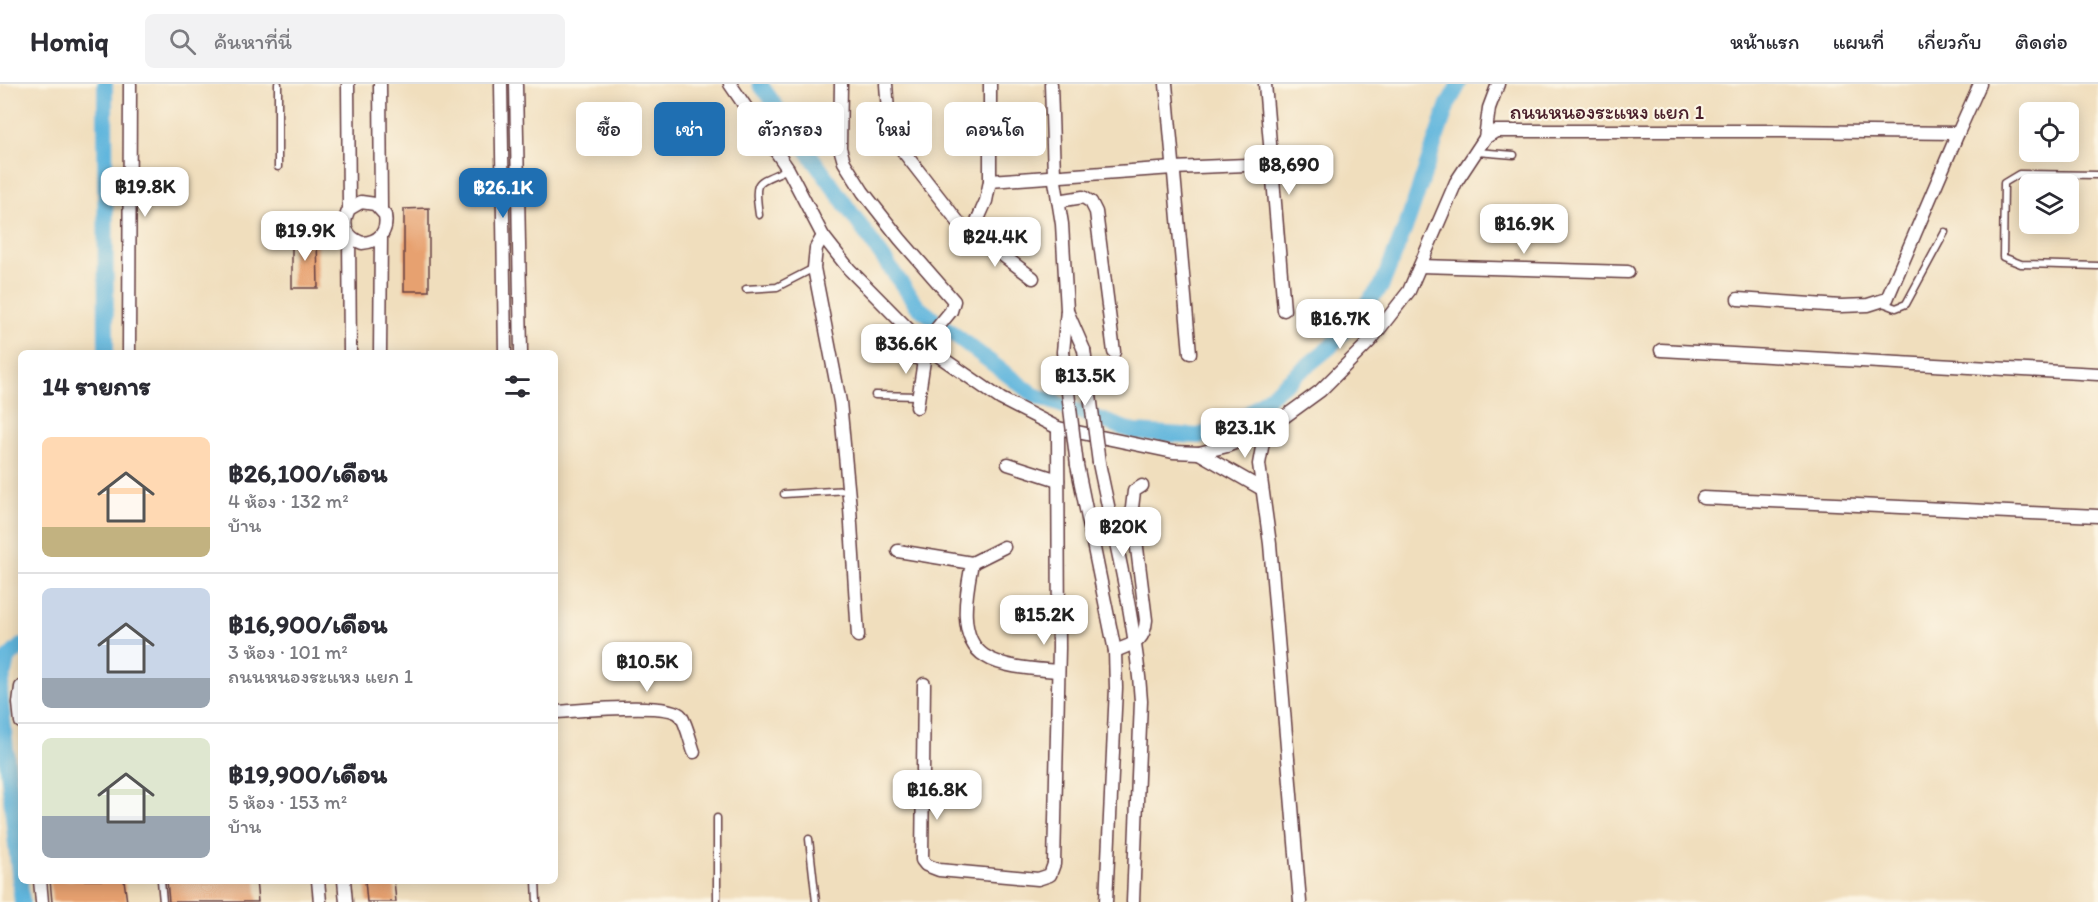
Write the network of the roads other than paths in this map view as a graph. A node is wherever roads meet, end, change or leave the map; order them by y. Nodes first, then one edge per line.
1 (130, 84) edge
2 (278, 84) edge
3 (348, 84) edge
4 (380, 84) edge
5 (501, 84) edge
6 (516, 84) edge
7 (730, 84) edge
8 (841, 84) edge
9 (886, 84) edge
10 (990, 84) edge
11 (1052, 84) edge
12 (1166, 84) edge
13 (1265, 84) edge
14 (1498, 84) edge
15 (1980, 84) edge
16 (1958, 133) junction
17 (1485, 138) junction
18 (1476, 152) junction
19 (1514, 155) dead end
20 (1271, 164) junction
21 (278, 167) dead end
22 (1173, 168) junction
23 (788, 170) junction
24 (1054, 175) junction
25 (2098, 175) edge
26 (990, 181) junction
27 (1058, 201) junction
28 (349, 209) junction
29 (381, 209) junction
30 (759, 215) dead end
31 (1945, 232) dead end
32 (349, 236) junction
33 (381, 236) junction
34 (823, 236) junction
35 (970, 237) junction
36 (1420, 266) junction
37 (2098, 266) edge
38 (814, 268) junction
39 (1628, 272) dead end
40 (1033, 278) dead end
41 (746, 289) dead end
42 (1738, 299) dead end
43 (1880, 301) junction
44 (1066, 310) junction
45 (1284, 310) dead end
46 (924, 346) junction
47 (129, 350) edge
48 (350, 350) edge
49 (380, 350) edge
50 (505, 350) edge
51 (521, 350) edge
52 (1661, 350) dead end
53 (1114, 352) dead end
54 (1190, 353) dead end
55 (891, 354) dead end
56 (923, 363) junction
57 (2098, 374) edge
58 (875, 396) dead end
59 (918, 402) joint
60 (1058, 428) junction
61 (1265, 431) junction
62 (1199, 453) junction
63 (1008, 464) dead end
64 (1058, 480) junction
65 (1142, 486) dead end
66 (1262, 489) junction
67 (848, 490) junction
68 (784, 494) dead end
69 (1703, 498) dead end
70 (2098, 516) edge
71 (1004, 547) dead end
72 (898, 551) dead end
73 (972, 563) junction
74 (858, 636) dead end
75 (1135, 643) junction
76 (1115, 651) junction
77 (1058, 671) junction
78 (924, 684) dead end
79 (558, 712) edge
80 (694, 752) dead end
81 (717, 818) dead end
82 (809, 838) dead end
83 (40, 884) edge
84 (161, 884) edge
85 (318, 884) edge
86 (344, 884) edge
87 (536, 884) edge
88 (42, 902) edge
89 (163, 902) edge
90 (320, 902) edge
91 (346, 902) edge
92 (537, 902) edge
93 (717, 902) edge
94 (816, 902) edge
95 (1106, 902) edge
96 (1133, 902) edge
97 (1300, 902) edge

1 - 47 street
2 - 21 lane
3 - 28 street
4 - 29 street
5 - 50 street
6 - 51 street
7 - 23 street, ถนนหนองระแหง แยก 1
8 - 46 street
9 - 35 street
10 - 26 street
11 - 24 street
12 - 22 street
13 - 20 street
14 - 17 street
15 - 16 street
16 - 17 street, ถนนหนองระแหง แยก 1
16 - 43 street
17 - 18 street, ถนนหนองระแหง แยก 1
18 - 19 lane
18 - 36 street, ถนนหนองระแหง แยก 1
20 - 22 street
20 - 45 street
22 - 24 street
22 - 54 street
23 - 30 lane
23 - 34 street, ถนนหนองระแหง แยก 1
24 - 26 street
24 - 27 street
25 - 37 lane
26 - 35 street
27 - 44 street
27 - 53 street
28 - 29 street
28 - 32 street
29 - 33 street
31 - 43 lane
32 - 33 street
32 - 48 street
33 - 49 street
34 - 38 street
34 - 46 street, ถนนหนองระแหง แยก 1
35 - 40 street
36 - 39 street
36 - 61 street, ถนนหนองระแหง แยก 1
38 - 41 lane
38 - 67 street
42 - 43 street
44 - 75 street, bridge
44 - 76 street, bridge
46 - 56 street
46 - 60 street, ถนนหนองระแหง แยก 1
52 - 57 street
55 - 56 lane
56 - 59 street
58 - 59 lane
60 - 62 street, ถนนหนองระแหง แยก 1
60 - 64 street
61 - 62 street, ถนนหนองระแหง แยก 1
61 - 66 street
62 - 66 street
63 - 64 street
64 - 77 street
65 - 75 street
66 - 97 street
67 - 68 lane
67 - 74 street
69 - 70 street
71 - 73 street
72 - 73 street
73 - 77 street
75 - 76 street
75 - 96 street
76 - 95 street
77 - 78 street
79 - 80 street
81 - 93 lane
82 - 94 lane
83 - 88 street
84 - 89 lane
85 - 90 street
86 - 91 street
87 - 92 lane

